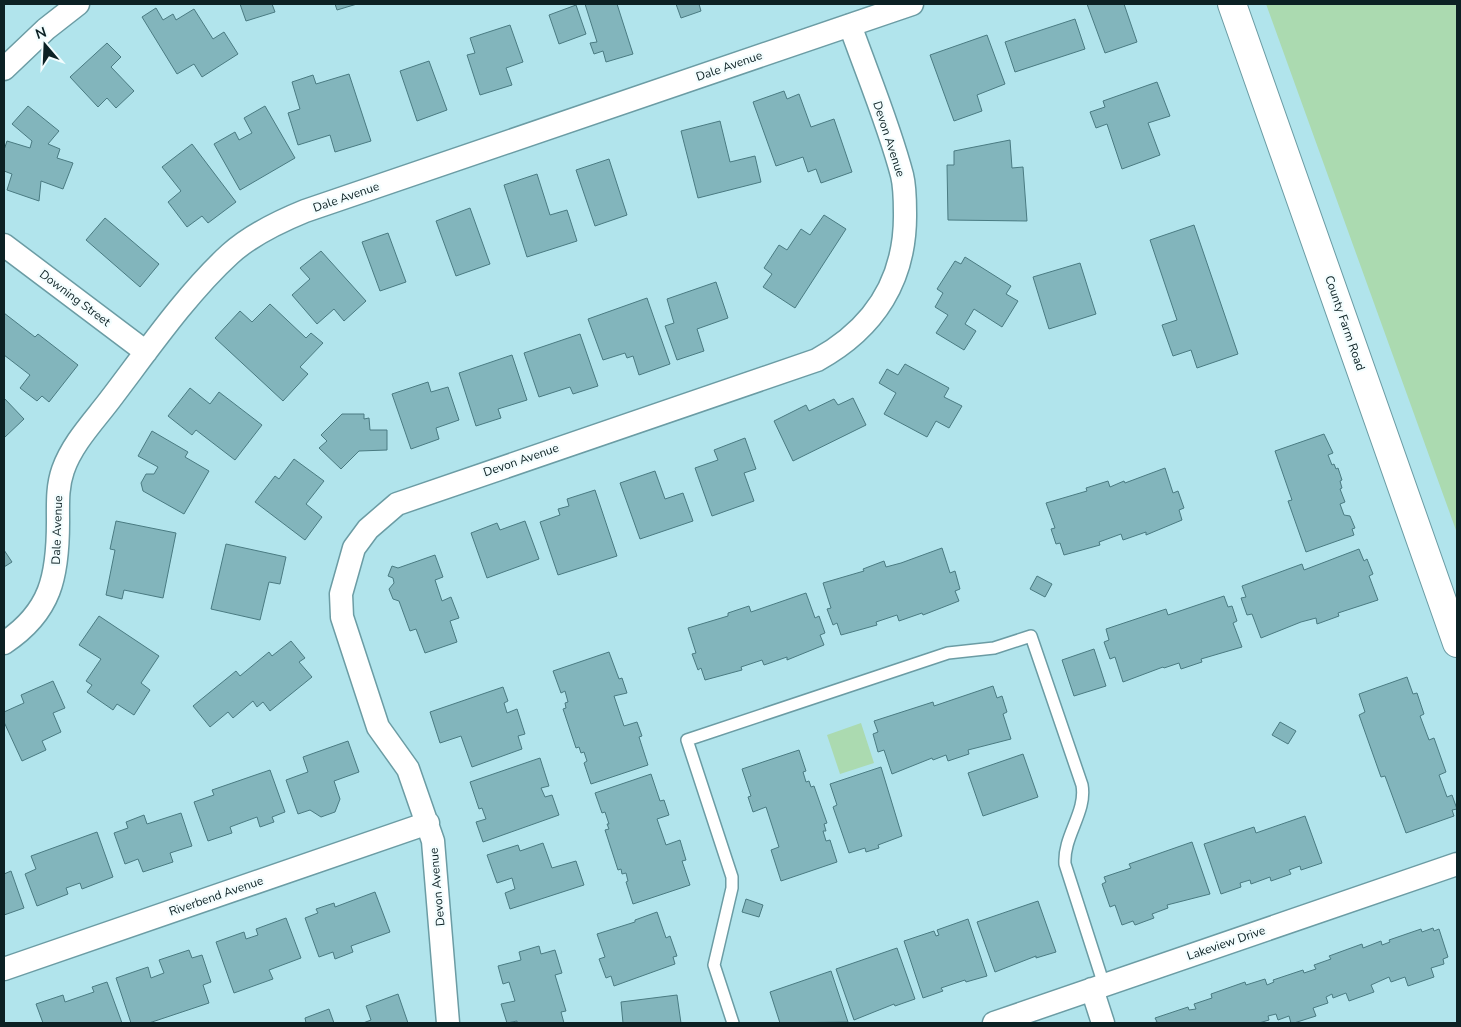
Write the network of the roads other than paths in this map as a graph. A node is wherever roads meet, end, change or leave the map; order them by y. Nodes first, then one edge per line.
1 (78, 4) edge
2 (912, 4) edge
3 (1232, 4) edge
4 (850, 24) junction
5 (4, 69) edge
6 (4, 245) edge
7 (146, 352) junction
8 (4, 643) edge
9 (1457, 643) edge
10 (428, 823) junction
11 (1457, 864) edge
12 (4, 969) edge
13 (1098, 987) junction
14 (448, 1023) edge
15 (733, 1023) edge
16 (994, 1023) edge
17 (1103, 1023) edge

1 - 5 street
2 - 4 street, Dale Avenue
3 - 9 street, County Farm Road
4 - 7 street, Dale Avenue
4 - 10 street, Devon Avenue
6 - 7 street, Downing Street
7 - 8 street, Dale Avenue
10 - 12 street, Riverbend Avenue
10 - 14 street, Devon Avenue
11 - 13 street, Lakeview Drive
13 - 15 lane
13 - 16 street, Lakeview Drive
13 - 17 street

